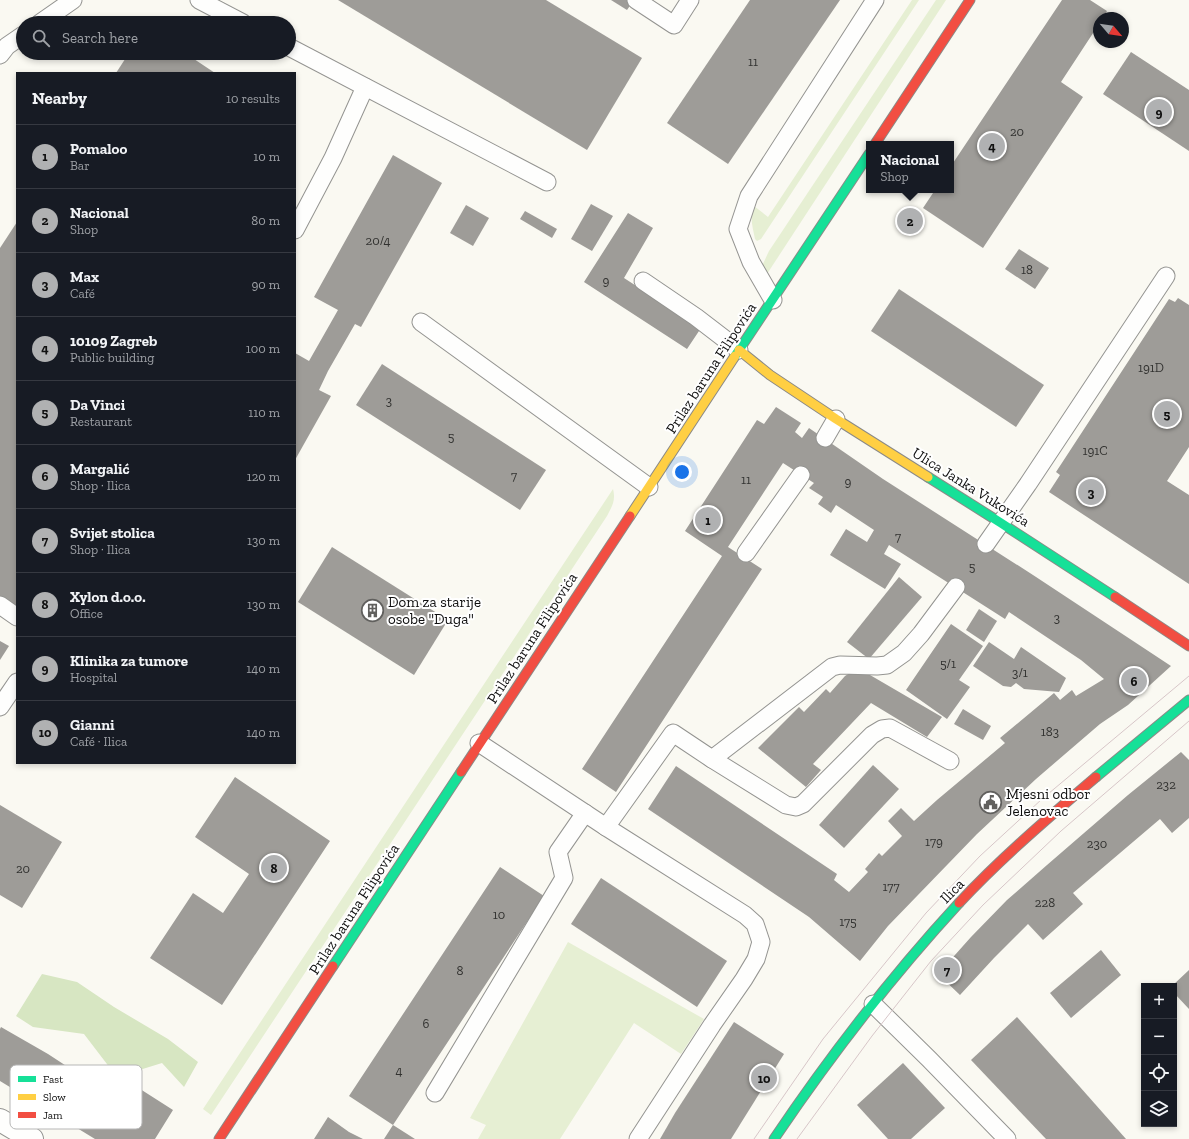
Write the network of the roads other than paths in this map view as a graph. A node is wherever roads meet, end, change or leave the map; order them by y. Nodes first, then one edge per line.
1 (73, 0) edge
2 (199, 0) edge
3 (636, 0) edge
4 (690, 0) edge
5 (875, 0) edge
6 (970, 0) edge
7 (50, 16) edge
8 (230, 16) edge
9 (16, 40) edge
10 (296, 51) edge
11 (0, 55) edge
12 (365, 87) junction
13 (877, 141) edge
14 (866, 159) edge
15 (547, 182) dead end
16 (296, 228) edge
17 (1166, 276) dead end
18 (643, 281) dead end
19 (773, 300) junction
20 (421, 322) dead end
21 (739, 350) junction
22 (836, 419) junction
23 (825, 438) dead end
24 (801, 474) dead end
25 (649, 487) junction
26 (1001, 523) junction
27 (986, 544) dead end
28 (746, 553) dead end
29 (956, 587) dead end
30 (0, 605) edge
31 (16, 616) edge
32 (1189, 646) edge
33 (16, 683) edge
34 (1189, 700) edge
35 (0, 707) edge
36 (479, 743) junction
37 (712, 759) junction
38 (950, 761) dead end
39 (585, 812) junction
40 (606, 827) junction
41 (873, 1004) junction
42 (435, 1093) dead end
43 (0, 1120) edge
44 (10, 1126) edge
45 (15, 1129) edge
46 (32, 1139) edge
47 (219, 1139) edge
48 (638, 1139) edge
49 (774, 1139) edge
50 (1007, 1139) edge

1 - 7 lane
2 - 8 lane
3 - 4 lane
5 - 19 lane
6 - 13 main road
9 - 11 lane
10 - 12 lane
12 - 15 lane
12 - 16 lane
14 - 19 main road, Prilaz baruna Filipovića
17 - 26 lane
18 - 21 lane
19 - 21 main road, Prilaz baruna Filipovića
20 - 25 lane
21 - 22 main road, Ulica Janka Vukovića
21 - 25 main road, Prilaz baruna Filipovića
22 - 23 lane
22 - 26 main road, Ulica Janka Vukovića
24 - 28 lane
25 - 36 main road, Prilaz baruna Filipovića
26 - 27 lane
26 - 32 main road, Ulica Janka Vukovića
29 - 37 lane
30 - 31 lane
33 - 35 lane
34 - 41 main road, Ilica
36 - 39 lane
36 - 47 main road, Prilaz baruna Filipovića
37 - 38 lane
37 - 40 lane
39 - 40 lane
39 - 42 lane
40 - 48 lane
41 - 49 main road, Ilica
41 - 50 lane
43 - 44 street
45 - 46 street

